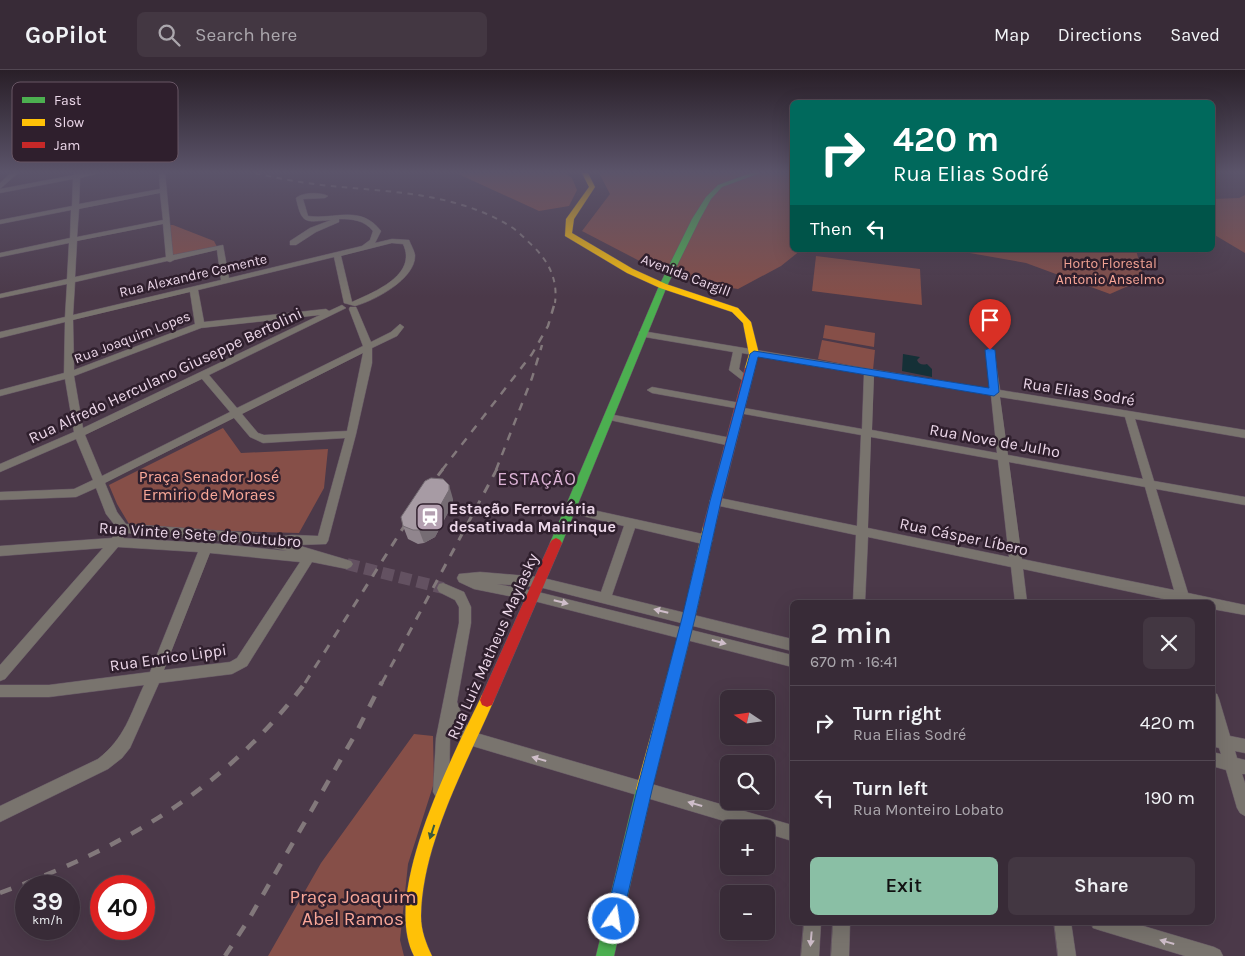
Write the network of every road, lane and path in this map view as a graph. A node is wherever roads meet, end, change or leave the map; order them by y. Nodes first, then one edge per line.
1 (41, 214) edge
2 (75, 214) edge
3 (165, 214) edge
4 (303, 214) edge
5 (571, 214) edge
6 (699, 214) edge
7 (342, 217) junction
8 (166, 221) junction
9 (0, 222) edge
10 (74, 240) junction
11 (293, 243) dead end
12 (359, 249) junction
13 (337, 254) junction
14 (0, 255) edge
15 (170, 260) junction
16 (71, 281) junction
17 (225, 281) junction
18 (663, 286) junction
19 (194, 289) junction
20 (0, 296) edge
21 (346, 307) junction
22 (69, 318) junction
23 (200, 325) junction
24 (400, 327) dead end
25 (642, 334) junction
26 (0, 335) edge
27 (368, 347) junction
28 (990, 350) dead end
29 (738, 351) junction
30 (754, 354) junction
31 (869, 372) junction
32 (69, 375) junction
33 (204, 375) junction
34 (747, 381) junction
35 (652, 390) dead end
36 (994, 392) junction
37 (0, 393) edge
38 (740, 408) junction
39 (234, 413) junction
40 (1129, 414) junction
41 (609, 417) junction
42 (79, 434) junction
43 (351, 434) junction
44 (867, 434) junction
45 (1245, 434) edge
46 (731, 442) junction
47 (1002, 458) junction
48 (0, 468) edge
49 (99, 483) junction
50 (1149, 484) junction
51 (0, 496) edge
52 (715, 501) junction
53 (1245, 501) edge
54 (570, 509) junction
55 (631, 523) junction
56 (123, 528) junction
57 (861, 531) junction
58 (707, 540) junction
59 (115, 542) junction
60 (275, 542) junction
61 (206, 548) junction
62 (0, 551) edge
63 (312, 556) junction
64 (1016, 563) junction
65 (347, 564) tunnel mouth
66 (539, 582) junction
67 (443, 588) tunnel mouth
68 (534, 596) junction
69 (605, 598) junction
70 (859, 600) edge
71 (1021, 600) edge
72 (1183, 600) edge
73 (1215, 605) edge
74 (1245, 610) edge
75 (689, 618) junction
76 (684, 633) junction
77 (790, 644) edge
78 (790, 660) edge
79 (0, 675) edge
80 (155, 677) junction
81 (0, 691) edge
82 (451, 703) junction
83 (1215, 717) edge
84 (468, 738) junction
85 (1219, 740) edge
86 (1245, 746) edge
87 (1215, 760) edge
88 (1238, 765) edge
89 (644, 790) junction
90 (440, 805) junction
91 (1245, 808) edge
92 (0, 814) edge
93 (790, 832) edge
94 (813, 925) edge
95 (842, 925) edge
96 (1062, 925) edge
97 (1110, 925) edge
98 (423, 956) edge
99 (605, 956) edge
100 (810, 956) edge
101 (840, 956) edge
102 (1067, 956) edge
103 (1214, 956) edge

1 - 9 street
2 - 10 street
3 - 8 street
4 - 7 street
5 - 18 street, Avenida Cargill
6 - 18 street, Rua Luiz Matheus Maylasky
7 - 11 street
7 - 12 street
8 - 10 street
8 - 15 street
10 - 14 street
10 - 16 street
12 - 13 street, Rua Alexandre Cemente
12 - 21 street, Rua Alexandre Cemente
13 - 17 street, Rua Alexandre Cemente
13 - 21 street
15 - 16 street
15 - 17 street
16 - 20 street
16 - 22 street
17 - 19 street, Rua Alexandre Cemente
18 - 25 street, Rua Luiz Matheus Maylasky
18 - 30 street, Avenida Cargill
19 - 22 street, Rua Alexandre Cemente
19 - 23 street
21 - 23 street, Rua Joaquim Lopes
21 - 27 street
21 - 33 street, Rua Alfredo Herculano Giuseppe Bertolini
22 - 26 street, Rua Alexandre Cemente
22 - 32 street
23 - 32 street, Rua Joaquim Lopes
24 - 27 street
25 - 29 street, Rua Elias Sodré
25 - 41 street, Rua Luiz Matheus Maylasky
27 - 39 street
27 - 43 street
28 - 36 street
29 - 30 street, Rua Elias Sodré
29 - 34 street
30 - 31 street, Rua Elias Sodré
30 - 34 street
31 - 36 street, Rua Elias Sodré
31 - 44 street
32 - 37 street, Rua Joaquim Lopes
32 - 42 street
33 - 39 street
33 - 42 street, Rua Alfredo Herculano Giuseppe Bertolini
34 - 38 street
35 - 38 street, Rua Nove de Julho
36 - 40 street, Rua Elias Sodré
36 - 47 street
38 - 44 street, Rua Nove de Julho
38 - 46 street
39 - 43 street
39 - 49 street
40 - 45 street, Rua Elias Sodré
40 - 50 street
41 - 46 street
41 - 54 street, Rua Luiz Matheus Maylasky
42 - 48 street, Rua Alfredo Herculano Giuseppe Bertolini
42 - 49 street
43 - 60 street, Rua Vinte e Sete de Outubro
44 - 47 street, Rua Nove de Julho
44 - 57 street
46 - 52 street
47 - 50 street, Rua Nove de Julho
47 - 64 street
49 - 51 street
49 - 56 street
50 - 53 street, Rua Nove de Julho
50 - 72 street
52 - 57 street, Rua Cásper Líbero
52 - 58 street
54 - 55 street
54 - 66 street, Rua Luiz Matheus Maylasky
55 - 58 street
55 - 69 street
56 - 59 street
56 - 60 street, Rua Vinte e Sete de Outubro
57 - 64 street, Rua Cásper Líbero
57 - 70 street
58 - 75 street
59 - 61 street, Rua Vinte e Sete de Outubro
59 - 62 street, Rua Vinte e Sete de Outubro
59 - 79 street
60 - 63 street, Rua Vinte e Sete de Outubro
61 - 63 street, Rua Vinte e Sete de Outubro
61 - 80 street
63 - 65 street, Rua Vinte e Sete de Outubro
63 - 80 street, Rua Enrico Lippi
64 - 71 street
64 - 72 street, Rua Cásper Líbero
66 - 68 street, Rua Luiz Matheus Maylasky
66 - 68 street
66 - 69 street
67 - 82 street
68 -> 76 street
68 - 84 street, Rua Luiz Matheus Maylasky
75 -> 69 street
73 - 74 street
75 - 76 street
75 - 77 street
76 -> 78 street
76 - 89 street
80 - 81 street, Rua Enrico Lippi
80 - 92 street
82 - 84 street
82 - 90 street
83 - 85 street
89 -> 84 street
84 - 90 street, Rua Luiz Matheus Maylasky
85 - 86 street
85 - 88 street
87 - 88 street
88 - 91 street
93 -> 89 street
89 - 99 street
90 -> 98 street, Rua Luiz Matheus Maylasky
94 -> 100 street
95 - 101 street
96 - 102 street
103 -> 97 street

